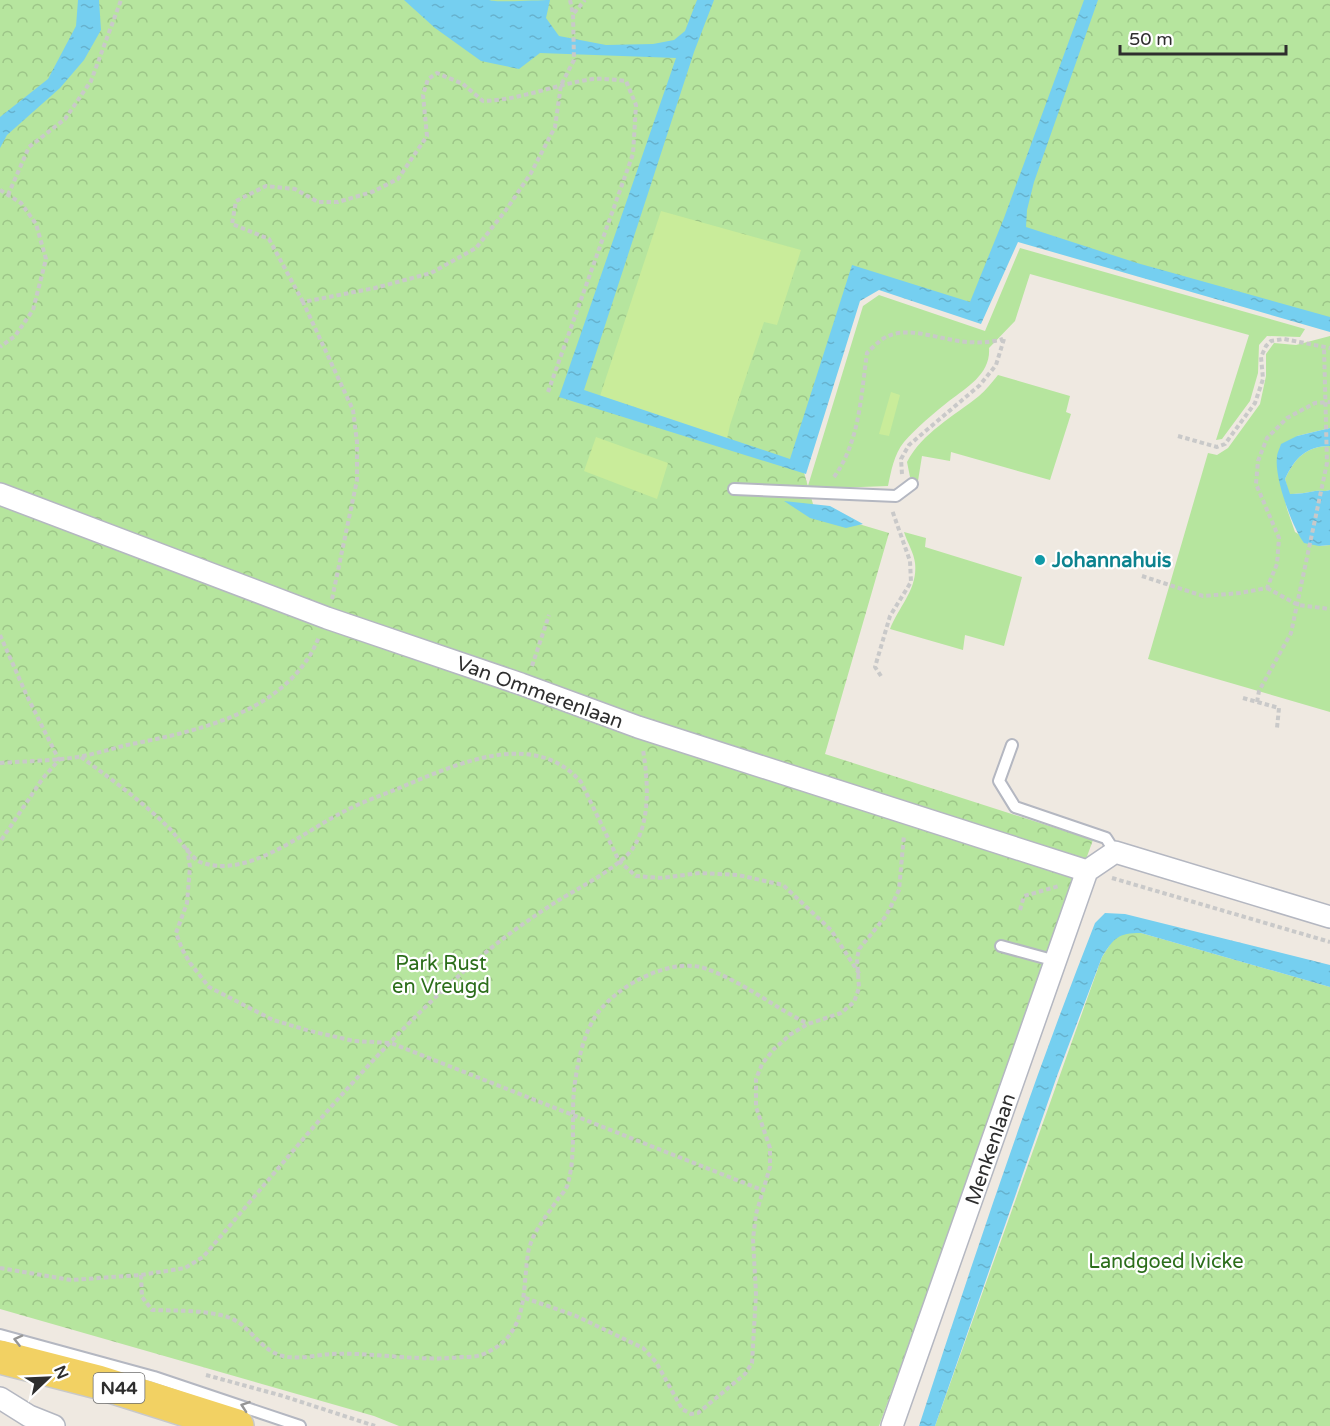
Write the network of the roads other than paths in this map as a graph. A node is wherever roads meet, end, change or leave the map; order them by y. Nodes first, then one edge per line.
1 (912, 484) dead end
2 (734, 489) dead end
3 (0, 494) edge
4 (1012, 745) dead end
5 (1115, 852) junction
6 (1087, 871) junction
7 (1330, 917) edge
8 (1001, 946) dead end
9 (1056, 962) junction
10 (0, 1335) edge
11 (0, 1357) edge
12 (0, 1380) edge
13 (0, 1398) edge
14 (54, 1426) edge
15 (167, 1426) edge
16 (237, 1426) edge
17 (300, 1426) edge
18 (892, 1426) edge

1 - 2 lane
3 - 6 street, Van Ommerenlaan
4 - 5 lane
5 - 6 street
5 - 7 street
6 - 9 street, Menkenlaan
8 - 9 lane
9 - 18 street, Menkenlaan
17 -> 10 lane, N44
11 - 16 main road, N44
12 - 15 main road, N44
13 - 14 street

